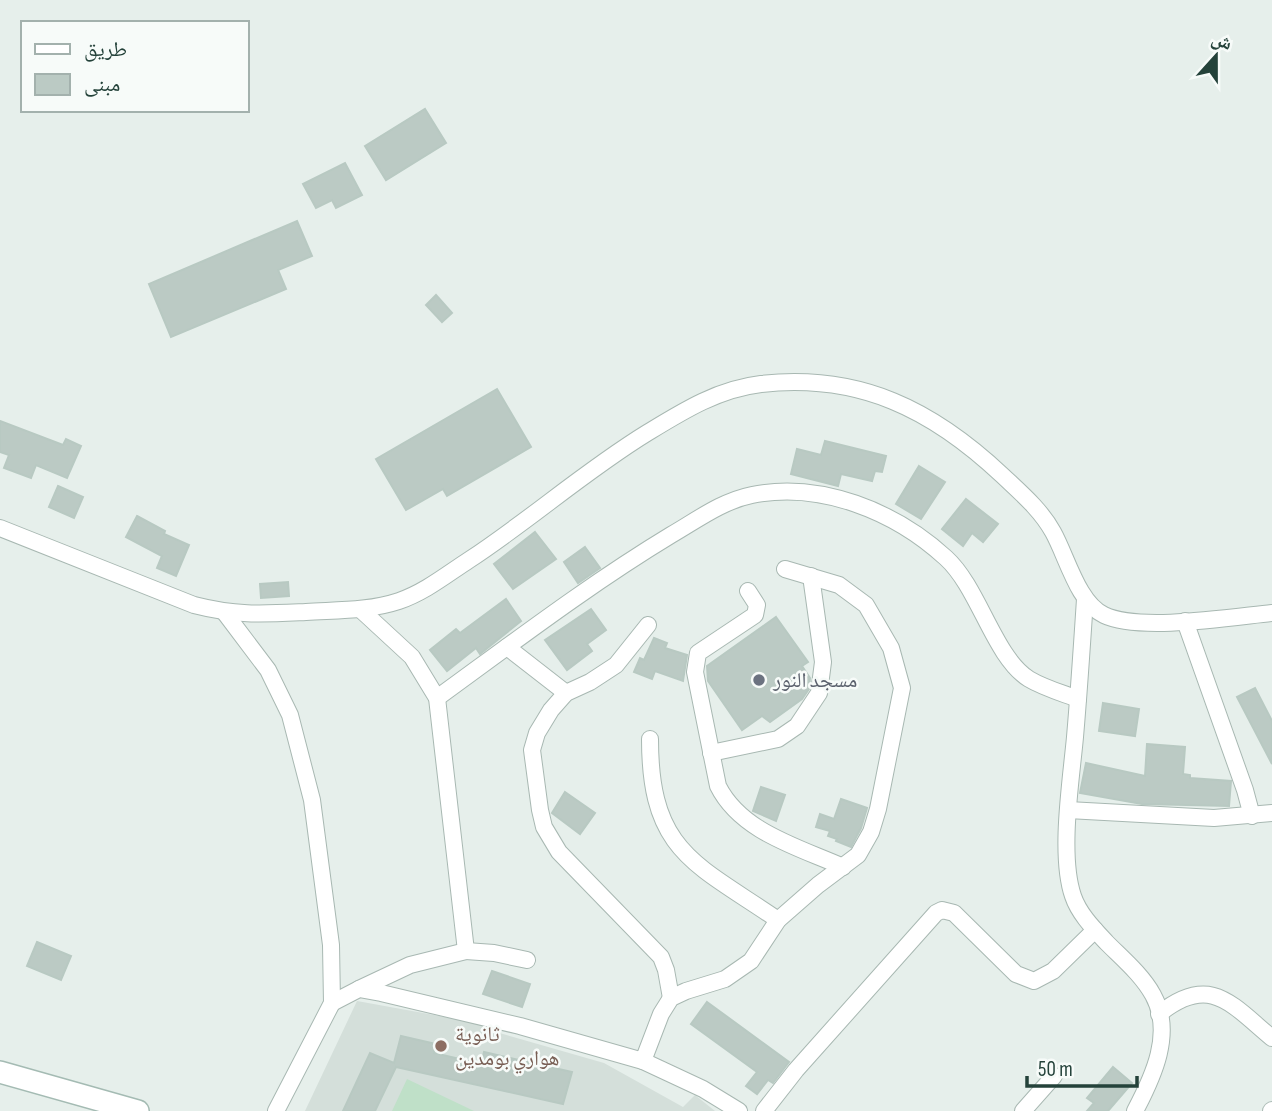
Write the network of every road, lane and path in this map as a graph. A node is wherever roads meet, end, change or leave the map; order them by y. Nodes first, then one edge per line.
1 (0, 528) edge
2 (785, 569) dead end
3 (811, 576) junction
4 (748, 591) dead end
5 (1085, 599) junction
6 (360, 609) junction
7 (225, 613) junction
8 (1272, 613) edge
9 (1185, 621) junction
10 (648, 625) dead end
11 (507, 647) junction
12 (566, 693) junction
13 (437, 698) junction
14 (1078, 699) junction
15 (650, 739) dead end
16 (711, 753) junction
17 (1068, 810) junction
18 (1272, 813) edge
19 (1251, 816) junction
20 (843, 867) junction
21 (778, 920) junction
22 (1095, 930) junction
23 (466, 951) junction
24 (527, 960) dead end
25 (359, 989) junction
26 (671, 998) junction
27 (332, 1003) junction
28 (1159, 1014) junction
29 (1272, 1038) edge
30 (643, 1061) junction
31 (0, 1072) edge
32 (1054, 1076) dead end
33 (138, 1111) edge
34 (275, 1111) edge
35 (739, 1111) edge
36 (764, 1111) edge
37 (1023, 1111) edge
38 (1135, 1111) edge

1 - 7 street
2 - 3 street
3 - 16 street
3 - 20 street
4 - 16 street
5 - 6 street
5 - 9 street
5 - 14 street
6 - 7 street
6 - 13 street
7 - 27 street
8 - 9 street
9 - 19 street
10 - 12 street
11 - 12 street
11 - 13 street
11 - 14 street
12 - 26 street
13 - 23 street
14 - 17 street
15 - 21 street
16 - 20 street
17 - 19 street
17 - 22 street
18 - 19 street
20 - 21 street
21 - 26 street
22 - 28 street
22 - 36 street
23 - 24 street
23 - 25 street
25 - 27 street
25 - 30 street
26 - 30 street
27 - 34 street
28 - 29 street
28 - 38 street
30 - 35 street
31 - 33 street
32 - 37 street

